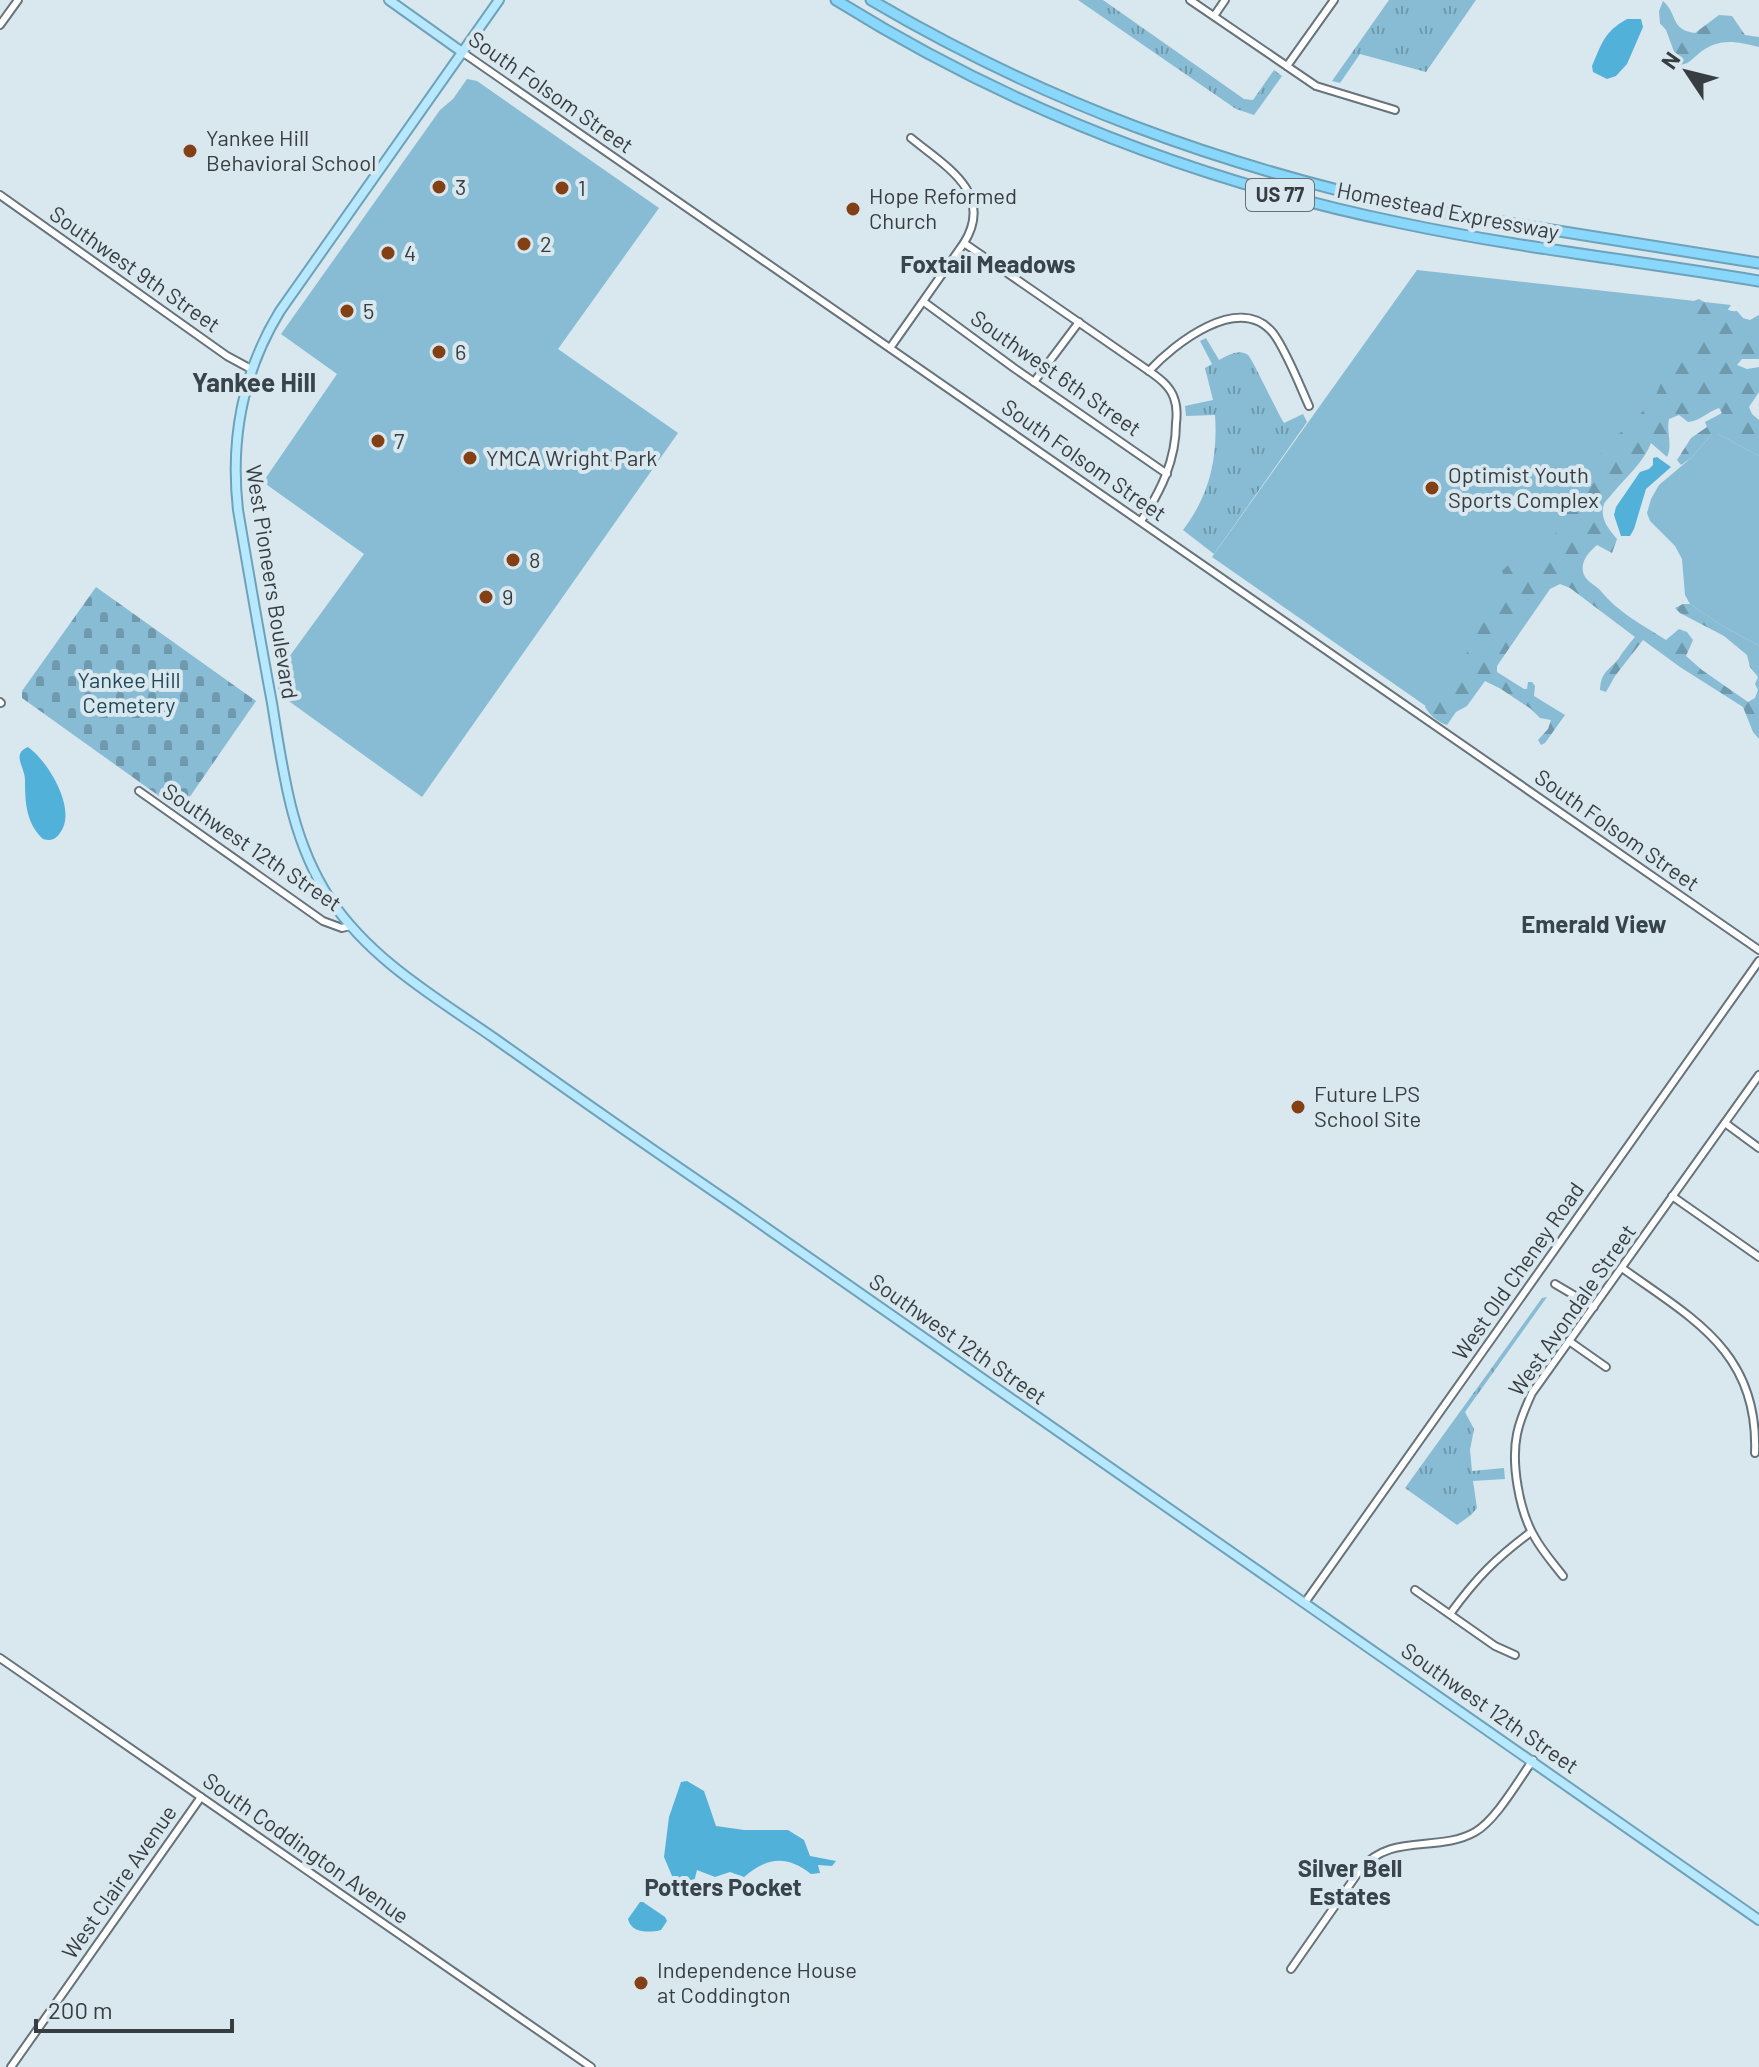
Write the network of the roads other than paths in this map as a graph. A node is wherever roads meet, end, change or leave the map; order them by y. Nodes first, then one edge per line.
1 (18, 0) edge
2 (389, 0) edge
3 (501, 0) edge
4 (836, 0) edge
5 (871, 0) edge
6 (1190, 0) edge
7 (1225, 0) edge
8 (1334, 0) edge
9 (1214, 16) junction
10 (0, 25) edge
11 (462, 52) junction
12 (1287, 66) junction
13 (1395, 110) dead end
14 (911, 138) dead end
15 (0, 195) edge
16 (964, 243) junction
17 (1759, 263) edge
18 (1759, 281) edge
19 (924, 302) junction
20 (1079, 322) junction
21 (890, 348) junction
22 (251, 369) junction
23 (1149, 371) junction
24 (1034, 382) junction
25 (1309, 406) dead end
26 (1167, 474) junction
27 (1141, 521) junction
28 (139, 791) dead end
29 (350, 926) junction
30 (1759, 950) edge
31 (1759, 961) edge
32 (1759, 1075) edge
33 (1725, 1123) junction
34 (1759, 1148) edge
35 (1672, 1196) junction
36 (1759, 1257) edge
37 (1622, 1268) junction
38 (1555, 1284) dead end
39 (1594, 1307) junction
40 (1569, 1341) junction
41 (1606, 1367) dead end
42 (1755, 1453) dead end
43 (1531, 1532) junction
44 (1563, 1576) dead end
45 (1415, 1590) dead end
46 (1306, 1601) junction
47 (1450, 1614) junction
48 (1515, 1655) dead end
49 (0, 1658) edge
50 (1533, 1760) junction
51 (201, 1797) junction
52 (1759, 1920) edge
53 (1291, 1969) dead end
54 (11, 2067) edge
55 (591, 2067) edge

1 - 10 street
2 - 11 main road, South Folsom Street
3 - 11 main road, West Pioneers Boulevard
4 - 18 highway, Homestead Expressway / US 77
5 - 17 highway, Homestead Expressway / US 77
6 - 9 street
7 - 9 street
8 - 12 street
9 - 12 street
11 - 21 street, South Folsom Street
11 - 22 main road, West Pioneers Boulevard
12 - 13 street
14 - 16 street
15 - 22 street, Southwest 9th Street
16 - 19 street
16 - 20 street
19 - 21 street
19 - 24 street, Southwest 6th Street
20 - 23 street
20 - 24 street
21 - 27 street, South Folsom Street
22 - 29 main road, West Pioneers Boulevard
23 - 25 street
23 - 26 street
24 - 26 street, Southwest 6th Street
26 - 27 street
27 - 30 street, South Folsom Street
28 - 29 street, Southwest 12th Street
29 - 46 main road, Southwest 12th Street
31 - 46 street, West Old Cheney Road
32 - 33 street, West Avondale Street
33 - 34 street
33 - 35 street, West Avondale Street
35 - 36 street
35 - 37 street, West Avondale Street
37 - 39 street, West Avondale Street
37 - 42 street
38 - 39 street
39 - 40 street, West Avondale Street
40 - 41 street
40 - 43 street, West Avondale Street
43 - 44 street, West Avondale Street
43 - 47 street
45 - 47 street
46 - 50 main road, Southwest 12th Street
47 - 48 street
49 - 51 street, South Coddington Avenue
50 - 52 main road, Southwest 12th Street
50 - 53 street
51 - 54 street, West Claire Avenue
51 - 55 street, South Coddington Avenue

